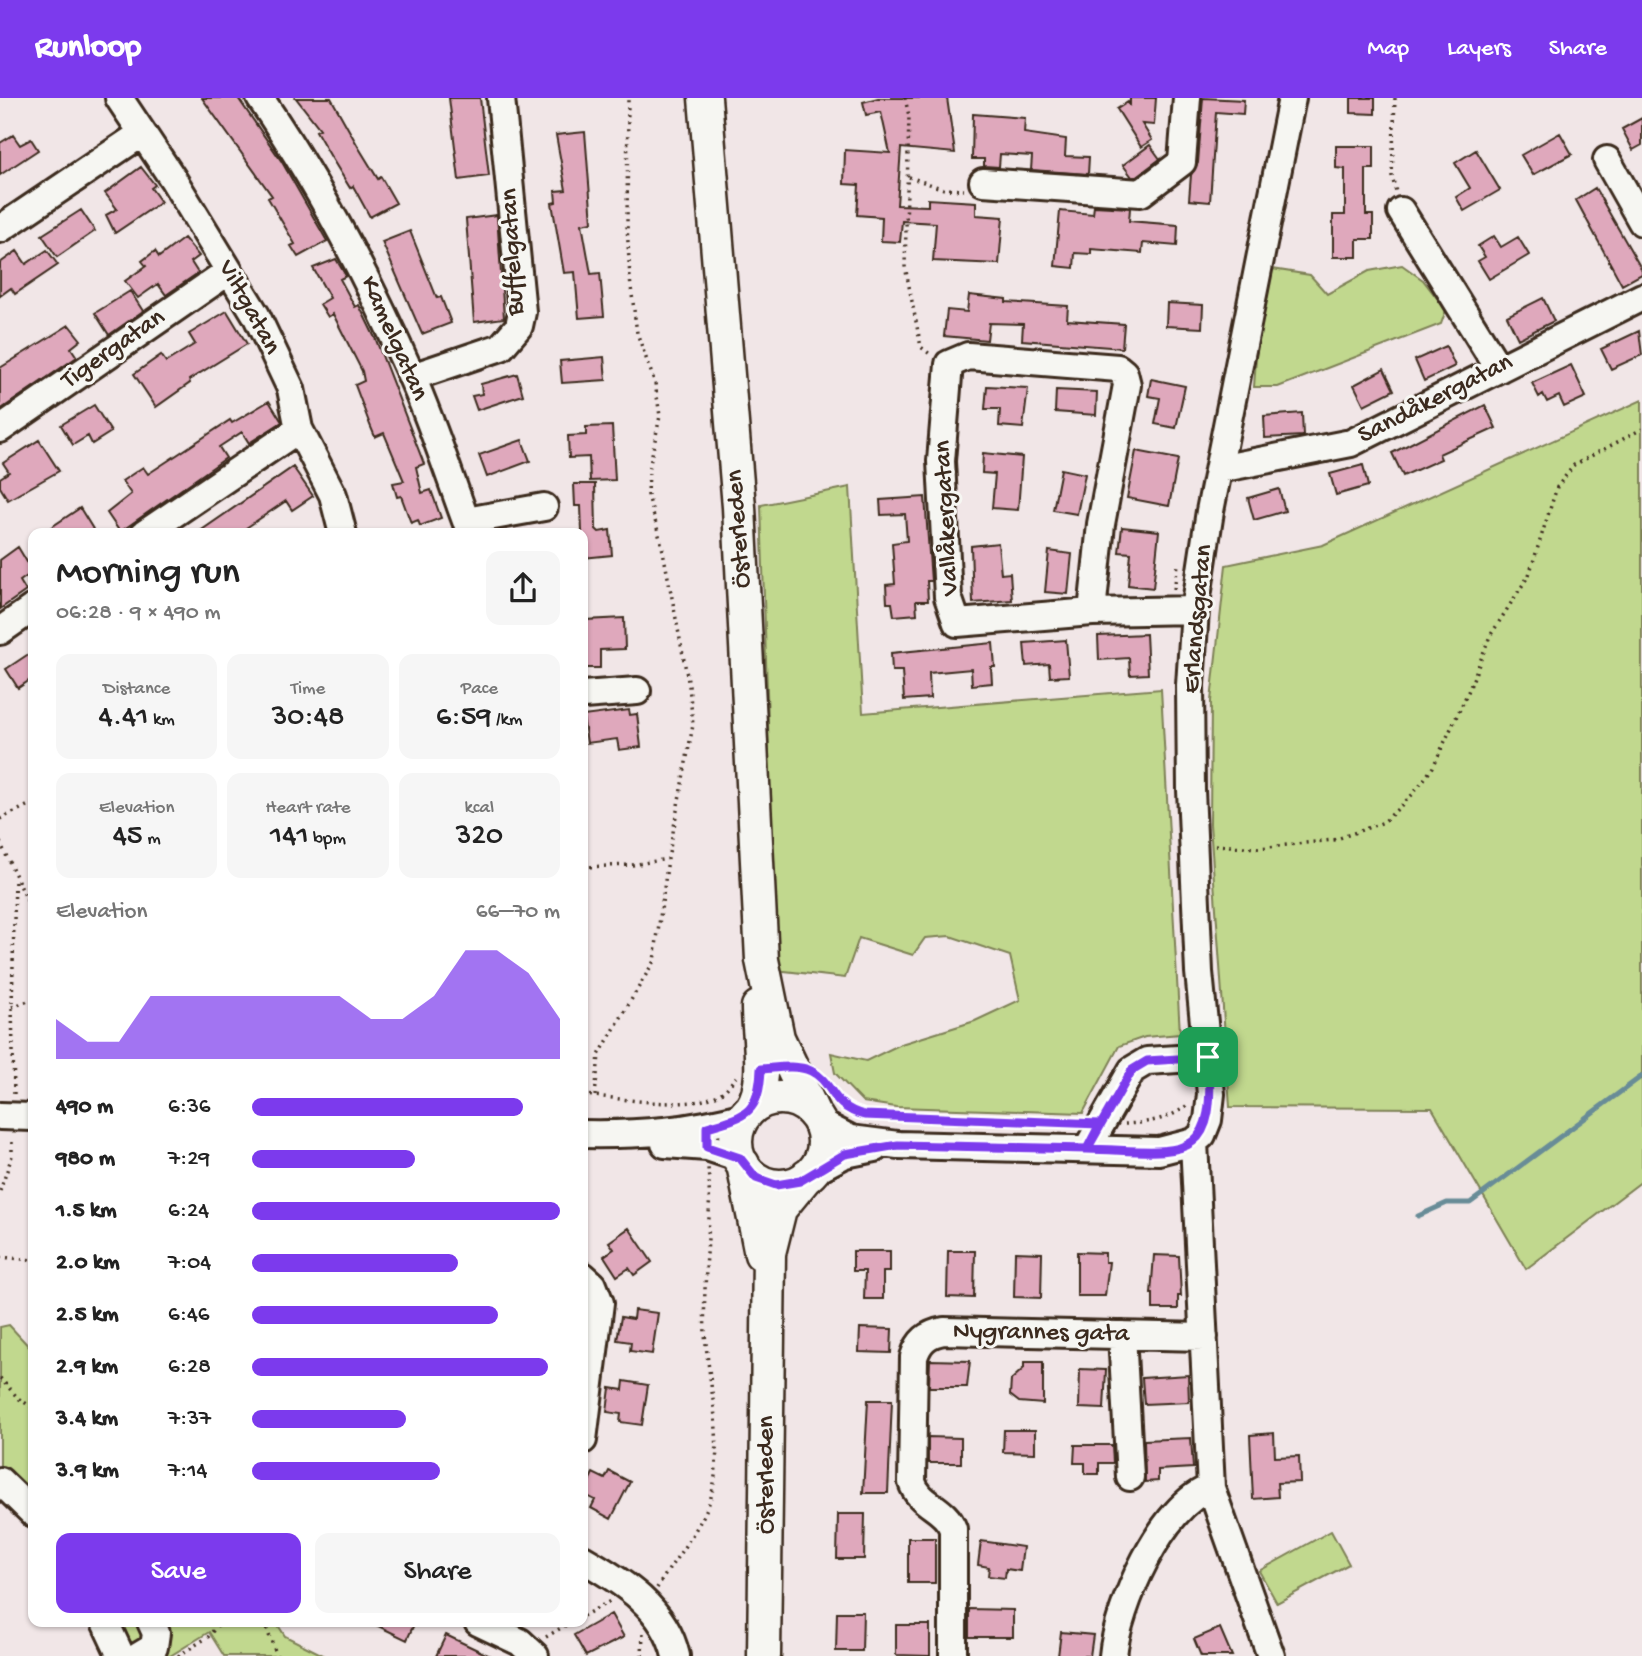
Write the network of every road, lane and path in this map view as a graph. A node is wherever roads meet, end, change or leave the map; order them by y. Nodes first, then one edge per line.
1 (119, 98) edge
2 (260, 98) edge
3 (501, 98) edge
4 (628, 98) edge
5 (705, 98) edge
6 (905, 98) edge
7 (1187, 98) edge
8 (1292, 98) edge
9 (1395, 98) edge
10 (141, 134) junction
11 (1607, 160) dead end
12 (909, 177) junction
13 (983, 182) joint
14 (1401, 211) joint
15 (1642, 222) edge
16 (0, 229) edge
17 (229, 271) junction
18 (1642, 297) edge
19 (949, 364) junction
20 (1499, 369) junction
21 (412, 377) junction
22 (0, 429) edge
23 (299, 429) junction
24 (1642, 429) edge
25 (1219, 468) junction
26 (544, 507) dead end
27 (153, 528) edge
28 (341, 528) edge
29 (1179, 561) dead end
30 (1183, 610) junction
31 (28, 611) edge
32 (1092, 612) junction
33 (0, 631) edge
34 (637, 691) dead end
35 (588, 695) edge
36 (28, 805) edge
37 (0, 819) edge
38 (0, 842) edge
39 (1193, 846) junction
40 (668, 859) junction
41 (8, 862) junction
42 (0, 867) edge
43 (588, 867) edge
44 (15, 878) junction
45 (28, 903) edge
46 (762, 960) junction
47 (28, 1001) edge
48 (12, 1007) junction
49 (1208, 1057) junction
50 (761, 1069) junction
51 (14, 1094) dead end
52 (588, 1095) edge
53 (596, 1096) junction
54 (1191, 1096) dead end
55 (704, 1099) junction
56 (821, 1109) junction
57 (748, 1113) junction
58 (0, 1116) edge
59 (28, 1117) edge
60 (1100, 1124) junction
61 (15, 1132) edge
62 (588, 1134) edge
63 (707, 1137) junction
64 (588, 1142) edge
65 (1194, 1142) junction
66 (898, 1145) junction
67 (1087, 1149) junction
68 (741, 1161) junction
69 (810, 1174) junction
70 (0, 1191) edge
71 (0, 1257) edge
72 (28, 1260) edge
73 (588, 1282) edge
74 (766, 1294) junction
75 (1122, 1335) junction
76 (1204, 1337) junction
77 (0, 1378) edge
78 (588, 1403) edge
79 (28, 1405) edge
80 (1130, 1477) dead end
81 (0, 1480) edge
82 (1210, 1488) junction
83 (28, 1508) edge
84 (588, 1562) edge
85 (620, 1598) dead end
86 (646, 1602) junction
87 (588, 1614) edge
88 (107, 1627) edge
89 (153, 1627) edge
90 (216, 1627) edge
91 (266, 1627) edge
92 (488, 1627) edge
93 (121, 1656) edge
94 (139, 1656) edge
95 (178, 1656) edge
96 (277, 1656) edge
97 (535, 1656) edge
98 (642, 1656) edge
99 (677, 1656) edge
100 (764, 1656) edge
101 (953, 1656) edge
102 (1113, 1656) edge
103 (1271, 1656) edge

1 - 10 street, Viltgatan
2 - 21 street, Kamelgatan
3 - 21 street, Buffelgatan
4 - 40 path
5 - 46 main road, Österleden
6 - 12 path
7 - 13 street
8 - 25 street, Erlandsgatan
9 - 14 path
10 - 16 street
10 - 17 street, Viltgatan
11 - 15 street
12 - 13 path
12 - 19 path
14 - 20 street
17 - 22 street, Tigergatan
17 - 23 street, Viltgatan
18 - 20 street, Sandåkergatan
19 - 32 street, Vallåkergatan
19 - 32 street
20 - 25 street, Sandåkergatan
21 - 26 street, Kamelgatan
23 - 27 street
23 - 28 street, Viltgatan
24 - 39 path
25 - 30 street, Erlandsgatan
29 - 30 path
30 - 32 street, Vallåkergatan
30 - 39 street, Erlandsgatan
31 - 33 street
34 - 35 street
36 - 37 path
38 - 41 path
39 - 49 street, Erlandsgatan
40 - 43 path
40 - 53 path
41 - 42 path
41 - 44 path
44 - 45 path
44 - 48 path
46 - 50 main road, Österleden
46 - 56 main road, Österleden
47 - 48 path
48 - 51 path
49 - 60 street
49 - 65 street, Erlandsgatan
50 - 55 path
50 - 57 main road, Österleden
52 - 53 path
53 - 55 path
54 - 60 path
55 - 63 path
56 - 57 main road
56 - 60 path
56 - 66 street
56 - 69 main road, Österleden
57 - 63 street
57 - 68 main road, Österleden
58 - 59 street
60 - 67 street
61 - 70 path
62 - 63 street
63 - 64 street
63 - 68 street
63 - 86 path
65 - 67 street
65 - 76 street
66 - 67 street
66 - 69 street
68 - 69 main road
68 - 74 main road, Österleden
69 - 74 main road, Österleden
71 - 72 path
73 - 78 street
74 - 100 main road, Österleden
75 - 76 street, Nygrannes gata
75 - 80 street, Nygrannes gata
75 - 101 street, Nygrannes gata
76 - 82 street
77 - 79 path
81 - 83 street
82 - 102 street
82 - 103 street
84 - 86 street
85 - 87 path
86 - 98 path
86 - 99 street
88 - 93 street
89 - 94 street
90 - 95 path
91 - 96 path
92 - 97 street

